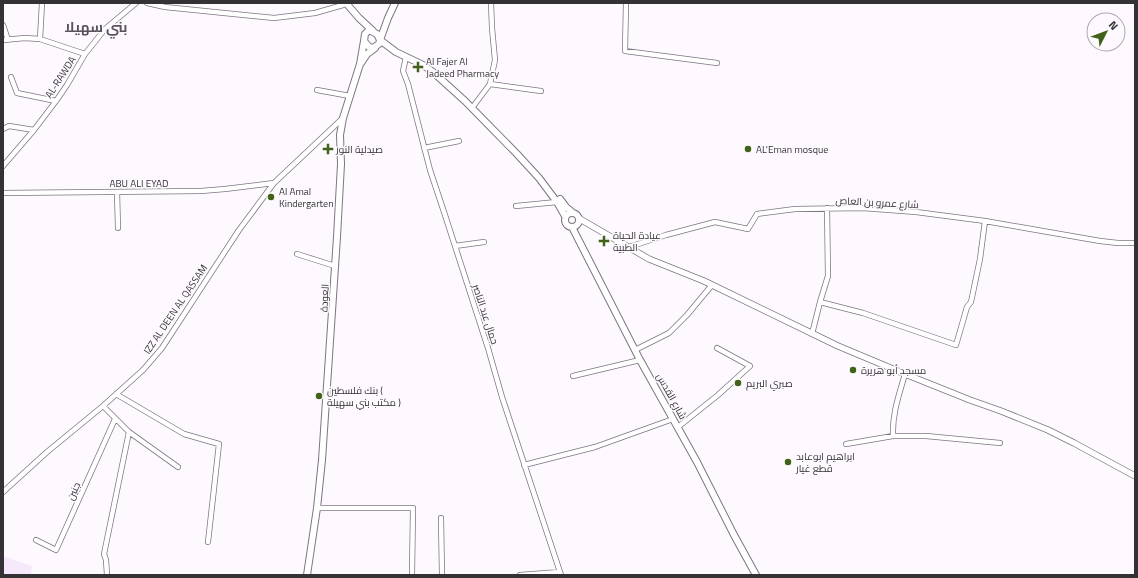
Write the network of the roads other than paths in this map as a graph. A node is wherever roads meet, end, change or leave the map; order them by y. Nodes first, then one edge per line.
1 (42, 3) edge
2 (136, 3) edge
3 (147, 3) edge
4 (395, 3) edge
5 (491, 3) edge
6 (626, 3) edge
7 (347, 5) edge
8 (359, 18) junction
9 (3, 25) edge
10 (385, 26) junction
11 (375, 32) junction
12 (40, 39) junction
13 (364, 39) junction
14 (5, 40) edge
15 (377, 45) junction
16 (85, 54) junction
17 (406, 57) junction
18 (717, 63) dead end
19 (360, 64) junction
20 (11, 77) dead end
21 (490, 84) junction
22 (317, 90) dead end
23 (542, 91) dead end
24 (350, 96) junction
25 (56, 100) junction
26 (472, 107) junction
27 (343, 118) junction
28 (3, 129) edge
29 (34, 130) junction
30 (459, 141) dead end
31 (424, 148) junction
32 (3, 166) edge
33 (274, 183) junction
34 (117, 192) junction
35 (3, 193) edge
36 (558, 202) junction
37 (516, 206) dead end
38 (827, 208) junction
39 (572, 212) junction
40 (566, 216) junction
41 (580, 219) junction
42 (985, 221) junction
43 (572, 227) junction
44 (118, 228) dead end
45 (484, 242) dead end
46 (1135, 243) edge
47 (455, 246) junction
48 (629, 247) junction
49 (298, 254) dead end
50 (335, 266) junction
51 (712, 285) junction
52 (820, 302) junction
53 (812, 334) junction
54 (717, 348) dead end
55 (635, 350) junction
56 (640, 360) junction
57 (905, 374) junction
58 (573, 376) dead end
59 (116, 394) junction
60 (103, 406) junction
61 (115, 418) junction
62 (673, 419) junction
63 (678, 427) junction
64 (129, 432) junction
65 (894, 436) junction
66 (1000, 443) dead end
67 (846, 444) dead end
68 (524, 465) junction
69 (178, 467) dead end
70 (1135, 476) edge
71 (3, 492) edge
72 (318, 508) junction
73 (441, 518) dead end
74 (36, 540) dead end
75 (208, 542) dead end
76 (560, 574) edge
77 (106, 575) edge
78 (307, 575) edge
79 (412, 575) edge
80 (442, 575) edge
81 (520, 575) edge
82 (756, 575) edge

1 - 12 street
2 - 16 street, AL-RAWDA
3 - 7 street
4 - 10 main road
5 - 21 street
6 - 18 street
7 - 8 main road
8 - 11 main road
8 - 13 main road
9 - 14 street
10 - 11 main road
10 - 15 main road
11 - 13 main road
11 - 15 main road
12 - 14 street
12 - 16 street
13 - 15 main road
13 - 19 main road, العودة
15 - 17 main road
15 - 19 main road, العودة
16 - 25 street, AL-RAWDA
17 - 26 main road
17 - 31 street, جمال عبد الناصر
19 - 24 main road, العودة
20 - 25 street
21 - 23 street
21 - 26 street
22 - 24 street
24 - 27 main road, العودة
25 - 29 street, AL-RAWDA
26 - 36 main road
26 - 39 main road
27 - 33 street, IZZ AL DEEN AL QASSAM
27 - 50 main road, العودة
28 - 29 street
29 - 32 street, AL-RAWDA
30 - 31 street
31 - 47 street, جمال عبد الناصر
33 - 34 street, ABU ALI EYAD
33 - 59 street, IZZ AL DEEN AL QASSAM
34 - 35 street, ABU ALI EYAD
34 - 44 street
36 - 37 street
36 - 40 main road
38 - 42 street, شارع عمرو بن العاص
38 - 48 street, شارع عمرو بن العاص
38 - 52 street
39 - 40 main road
39 - 41 main road
40 - 43 main road
41 - 43 main road
41 - 48 street
42 - 46 street, شارع عمرو بن العاص
42 - 52 street
43 - 55 main road, شارع القدس
45 - 47 street
47 - 68 street, جمال عبد الناصر
48 - 51 street
49 - 50 street
50 - 72 main road, العودة
51 - 53 street
51 - 55 street
52 - 53 street
53 - 57 street
54 - 63 street
55 - 56 main road, شارع القدس
56 - 58 street
56 - 62 main road, شارع القدس
57 - 65 street
57 - 70 street
59 - 60 street, IZZ AL DEEN AL QASSAM
59 - 75 street
60 - 61 street
60 - 71 street, IZZ AL DEEN AL QASSAM
61 - 64 street
61 - 74 street, جنين
62 - 63 main road, شارع القدس
62 - 68 street
63 - 82 main road, شارع القدس
64 - 69 street
64 - 77 street
65 - 66 street
65 - 67 street
68 - 76 street, جمال عبد الناصر
72 - 78 main road, العودة
72 - 79 street
73 - 80 street
76 - 81 street

